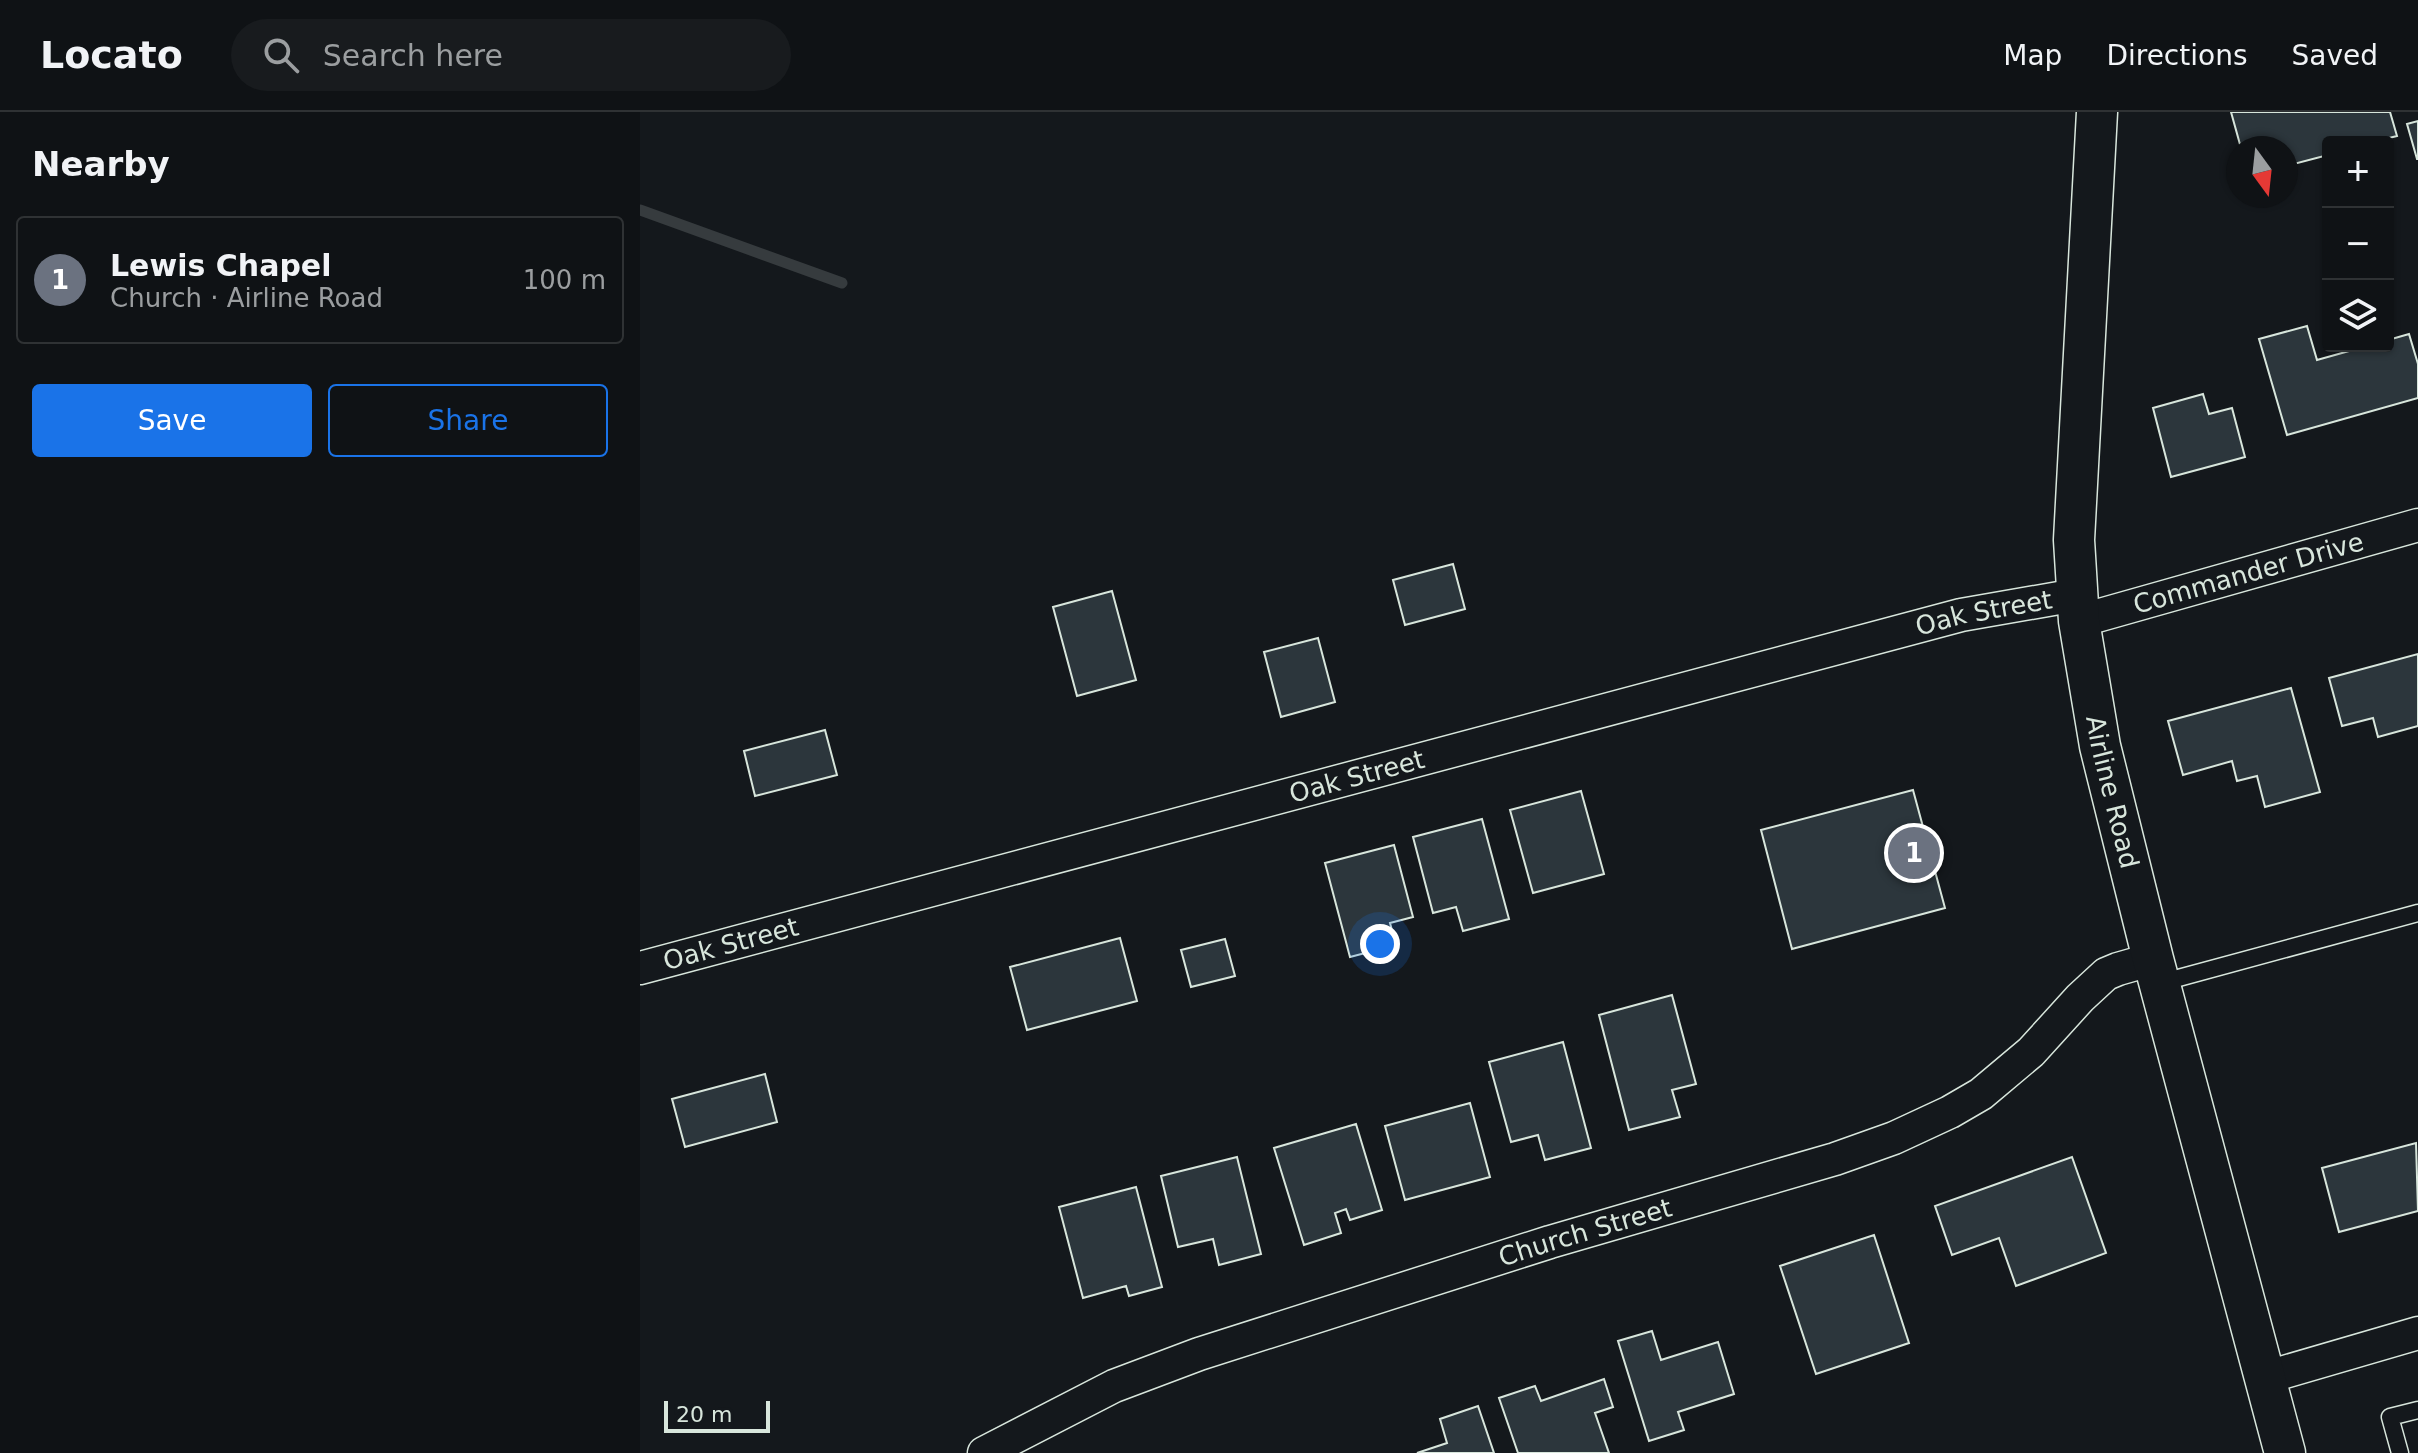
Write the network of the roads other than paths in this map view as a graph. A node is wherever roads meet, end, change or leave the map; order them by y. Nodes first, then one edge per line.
1 (2097, 112) edge
2 (2418, 525) edge
3 (2078, 608) junction
4 (2418, 913) edge
5 (640, 968) edge
6 (2156, 971) junction
7 (2418, 1333) edge
8 (2264, 1378) junction
9 (2418, 1410) edge
10 (984, 1453) edge
11 (2285, 1453) edge
12 (2400, 1453) edge

1 - 3 street, Airline Road
2 - 3 street, Commander Drive
3 - 5 street, Oak Street
3 - 6 street, Airline Road
4 - 6 lane
6 - 8 street, Airline Road
6 - 10 street, Church Street
7 - 8 street
8 - 11 street, Airline Road
9 - 12 lane

